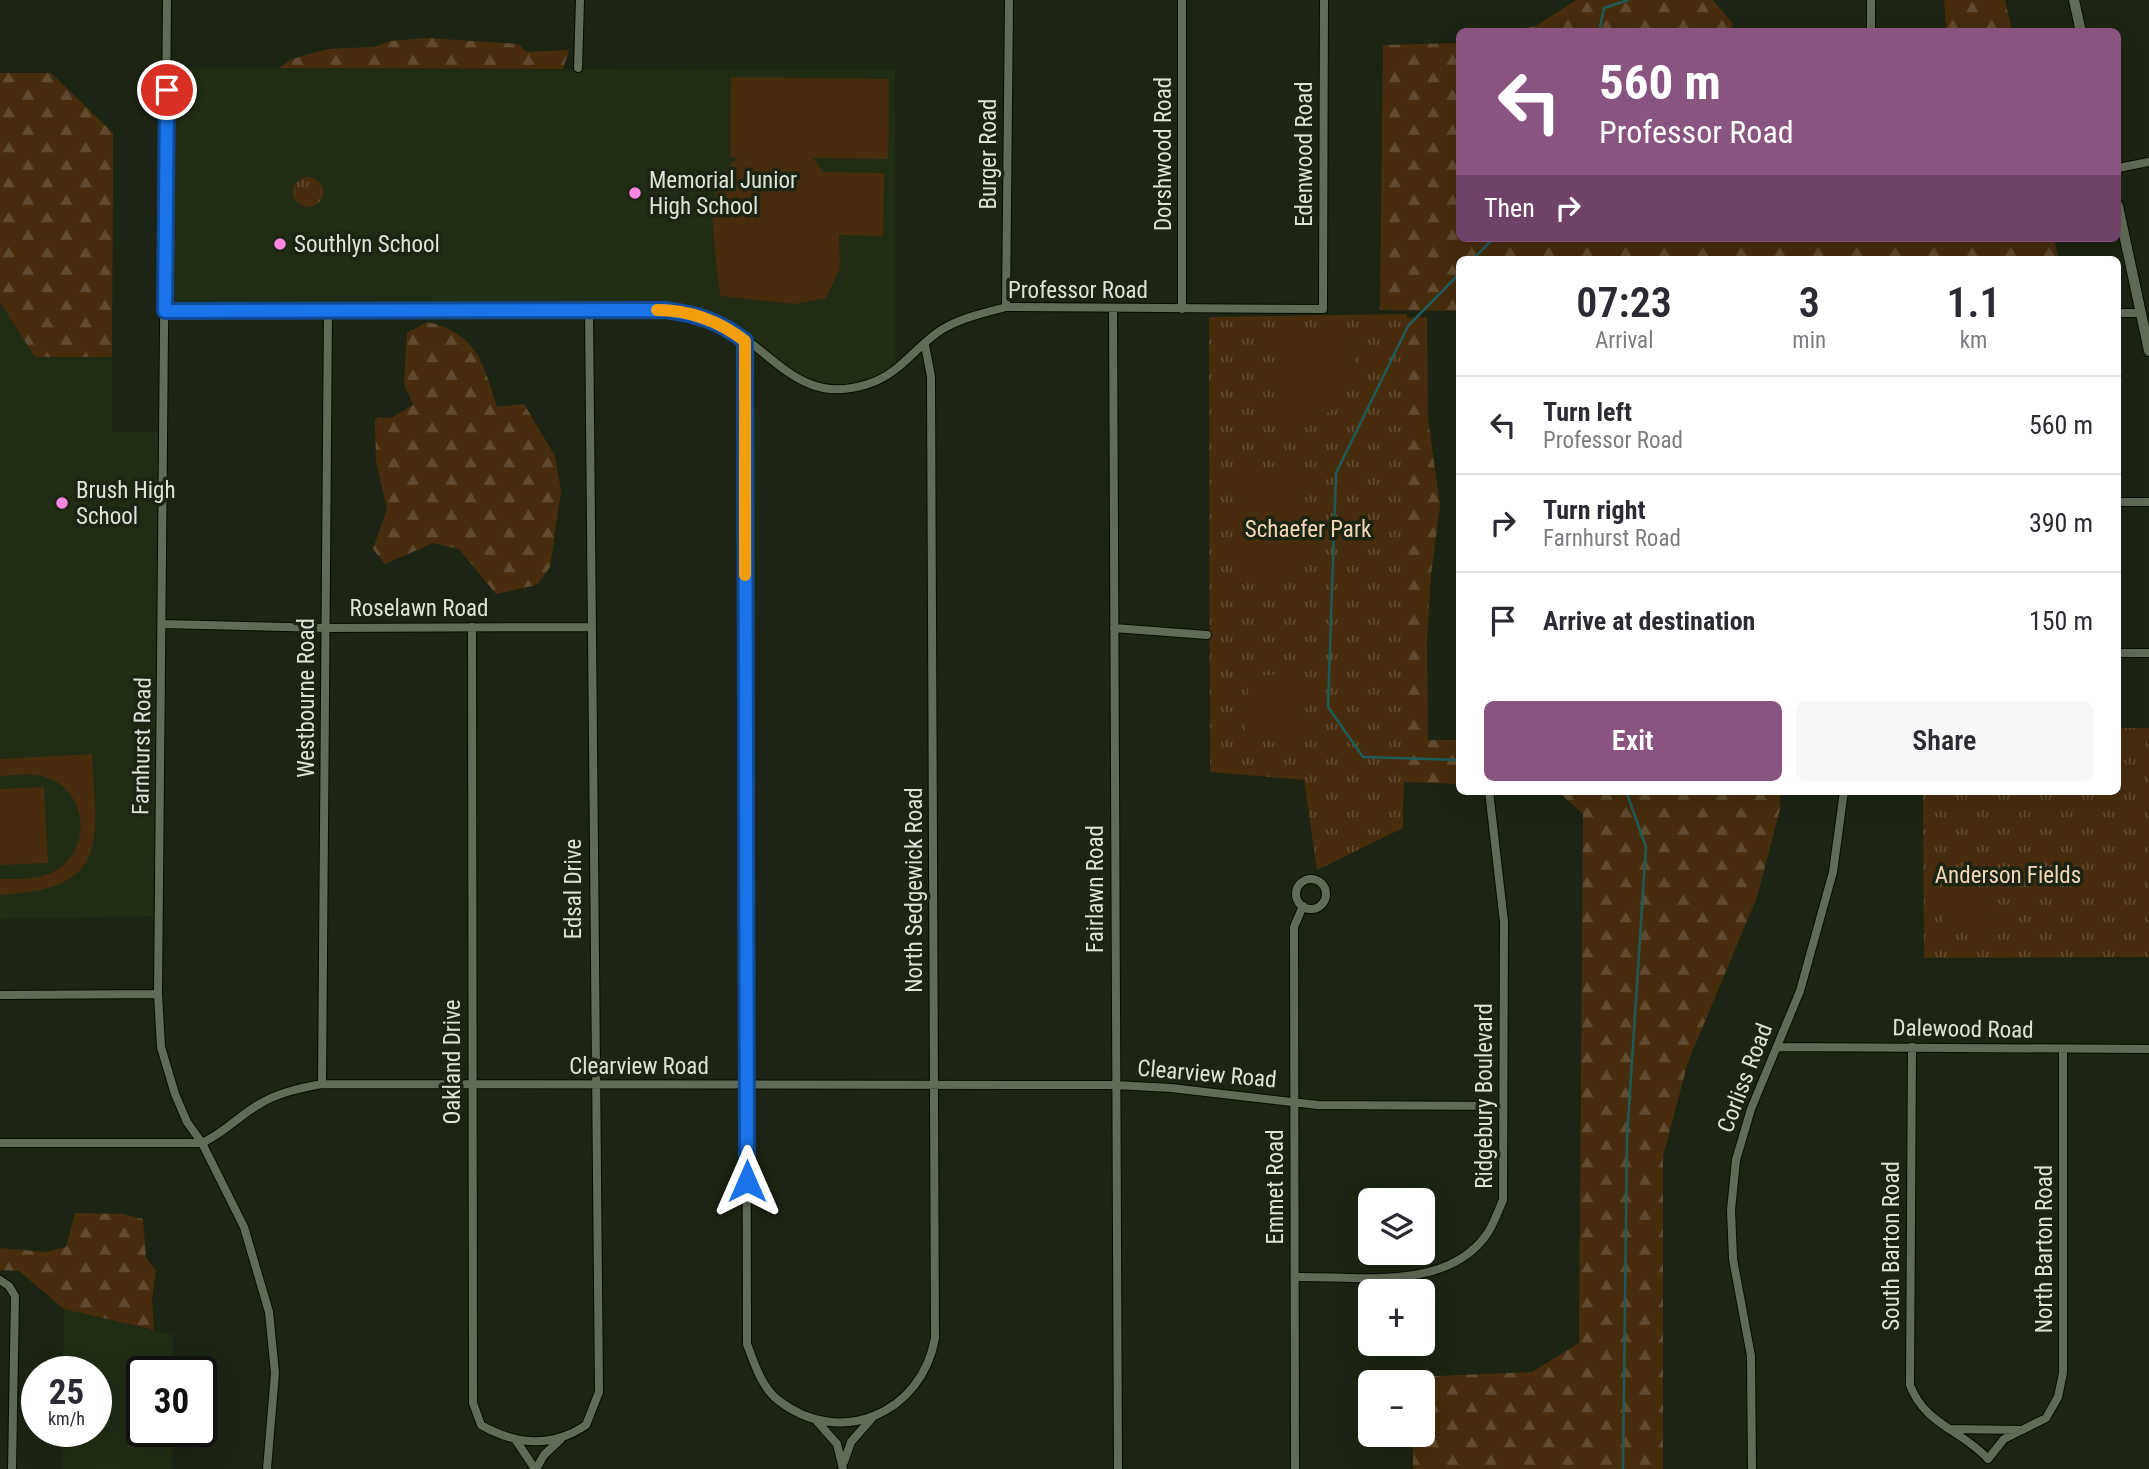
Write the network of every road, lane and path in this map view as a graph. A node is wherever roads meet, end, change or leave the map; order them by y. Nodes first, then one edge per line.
1 (167, 0) edge
2 (580, 0) edge
3 (1009, 0) edge
4 (1182, 0) edge
5 (1324, 0) edge
6 (1871, 0) edge
7 (2074, 0) edge
8 (1871, 28) edge
9 (2080, 28) edge
10 (578, 68) dead end
11 (2149, 162) edge
12 (2121, 167) edge
13 (2121, 221) edge
14 (1006, 307) junction
15 (1113, 309) junction
16 (1182, 309) junction
17 (1323, 309) joint
18 (589, 310) junction
19 (165, 311) junction
20 (328, 312) junction
21 (2121, 313) edge
22 (2140, 313) junction
23 (745, 341) junction
24 (925, 345) junction
25 (2149, 351) edge
26 (2121, 502) edge
27 (2149, 502) edge
28 (163, 624) junction
29 (472, 627) junction
30 (591, 627) junction
31 (326, 628) junction
32 (1114, 628) junction
33 (1207, 635) dead end
34 (2121, 653) edge
35 (2149, 653) edge
36 (1489, 795) edge
37 (1843, 795) edge
38 (1303, 906) dead end
39 (158, 994) junction
40 (0, 995) edge
41 (1777, 1047) junction
42 (1912, 1047) junction
43 (2063, 1049) junction
44 (2149, 1049) edge
45 (322, 1084) junction
46 (471, 1085) junction
47 (594, 1085) junction
48 (746, 1086) junction
49 (934, 1086) junction
50 (1115, 1086) junction
51 (1294, 1102) junction
52 (1503, 1106) junction
53 (0, 1143) edge
54 (202, 1143) junction
55 (1295, 1277) junction
56 (0, 1280) edge
57 (811, 1416) junction
58 (878, 1416) junction
59 (1947, 1429) junction
60 (2023, 1430) junction
61 (563, 1438) junction
62 (515, 1439) junction
63 (1988, 1464) edge
64 (843, 1467) edge
65 (12, 1469) edge
66 (267, 1469) edge
67 (536, 1469) edge
68 (1118, 1469) edge
69 (1295, 1469) edge
70 (1752, 1469) edge

1 - 19 street, Farnhurst Road
2 - 10 street
3 - 14 street, Burger Road
4 - 16 street, Dorshwood Road
5 - 17 street, Edenwood Road
6 - 8 street
7 - 9 street
11 - 12 street
13 - 22 street
14 - 15 street, Professor Road
14 - 24 street, Professor Road
15 - 16 street, Professor Road
15 - 32 street, Fairlawn Road
16 - 17 street, Professor Road
18 - 20 street, Professor Road
18 - 23 street, Professor Road
18 - 30 street, Edsal Drive
19 - 20 street, Professor Road
19 - 28 street, Farnhurst Road
20 - 31 street, Westbourne Road
21 - 22 street
22 - 25 street
23 - 24 street, Professor Road
23 - 48 street
24 - 49 street, North Sedgewick Road
26 - 27 street
28 - 31 street, Roselawn Road
28 - 39 street, Farnhurst Road
29 - 30 street, Roselawn Road
29 - 31 street, Roselawn Road
29 - 46 street, Oakland Drive
30 - 47 street, Edsal Drive
31 - 45 street, Westbourne Road
32 - 33 street
32 - 50 street, Fairlawn Road
34 - 35 street
36 - 52 street, Ridgebury Boulevard
37 - 41 street, Corliss Road
38 - 51 street, Emmet Road
39 - 40 street
39 - 54 street, Farnhurst Road
41 - 42 street, Dalewood Road
41 - 70 street, Corliss Road
42 - 43 street, Dalewood Road
42 - 59 street, South Barton Road
43 - 44 street, Dalewood Road
43 - 60 street, North Barton Road
45 - 46 street, Clearview Road
45 - 54 street, Clearview Road
46 - 47 street, Clearview Road
46 - 62 street, Oakland Drive
47 - 48 street, Clearview Road
47 - 61 street, Edsal Drive
48 - 49 street, Clearview Road
48 - 57 street
49 - 50 street, Clearview Road
49 - 58 street, North Sedgewick Road
50 - 51 street, Clearview Road
50 - 68 street, Fairlawn Road
51 - 52 street, Clearview Road
51 - 55 street, Emmet Road
52 - 55 street, Ridgebury Boulevard
53 - 54 street
54 - 66 street, Farnhurst Road
55 - 69 street, Emmet Road
56 - 65 street
57 - 58 street
57 - 64 street
58 - 64 street, North Sedgewick Road
59 - 60 street
59 - 63 street, South Barton Road
60 - 63 street, North Barton Road
61 - 62 street, Oakland Drive
61 - 67 street, Edsal Drive
62 - 67 street

